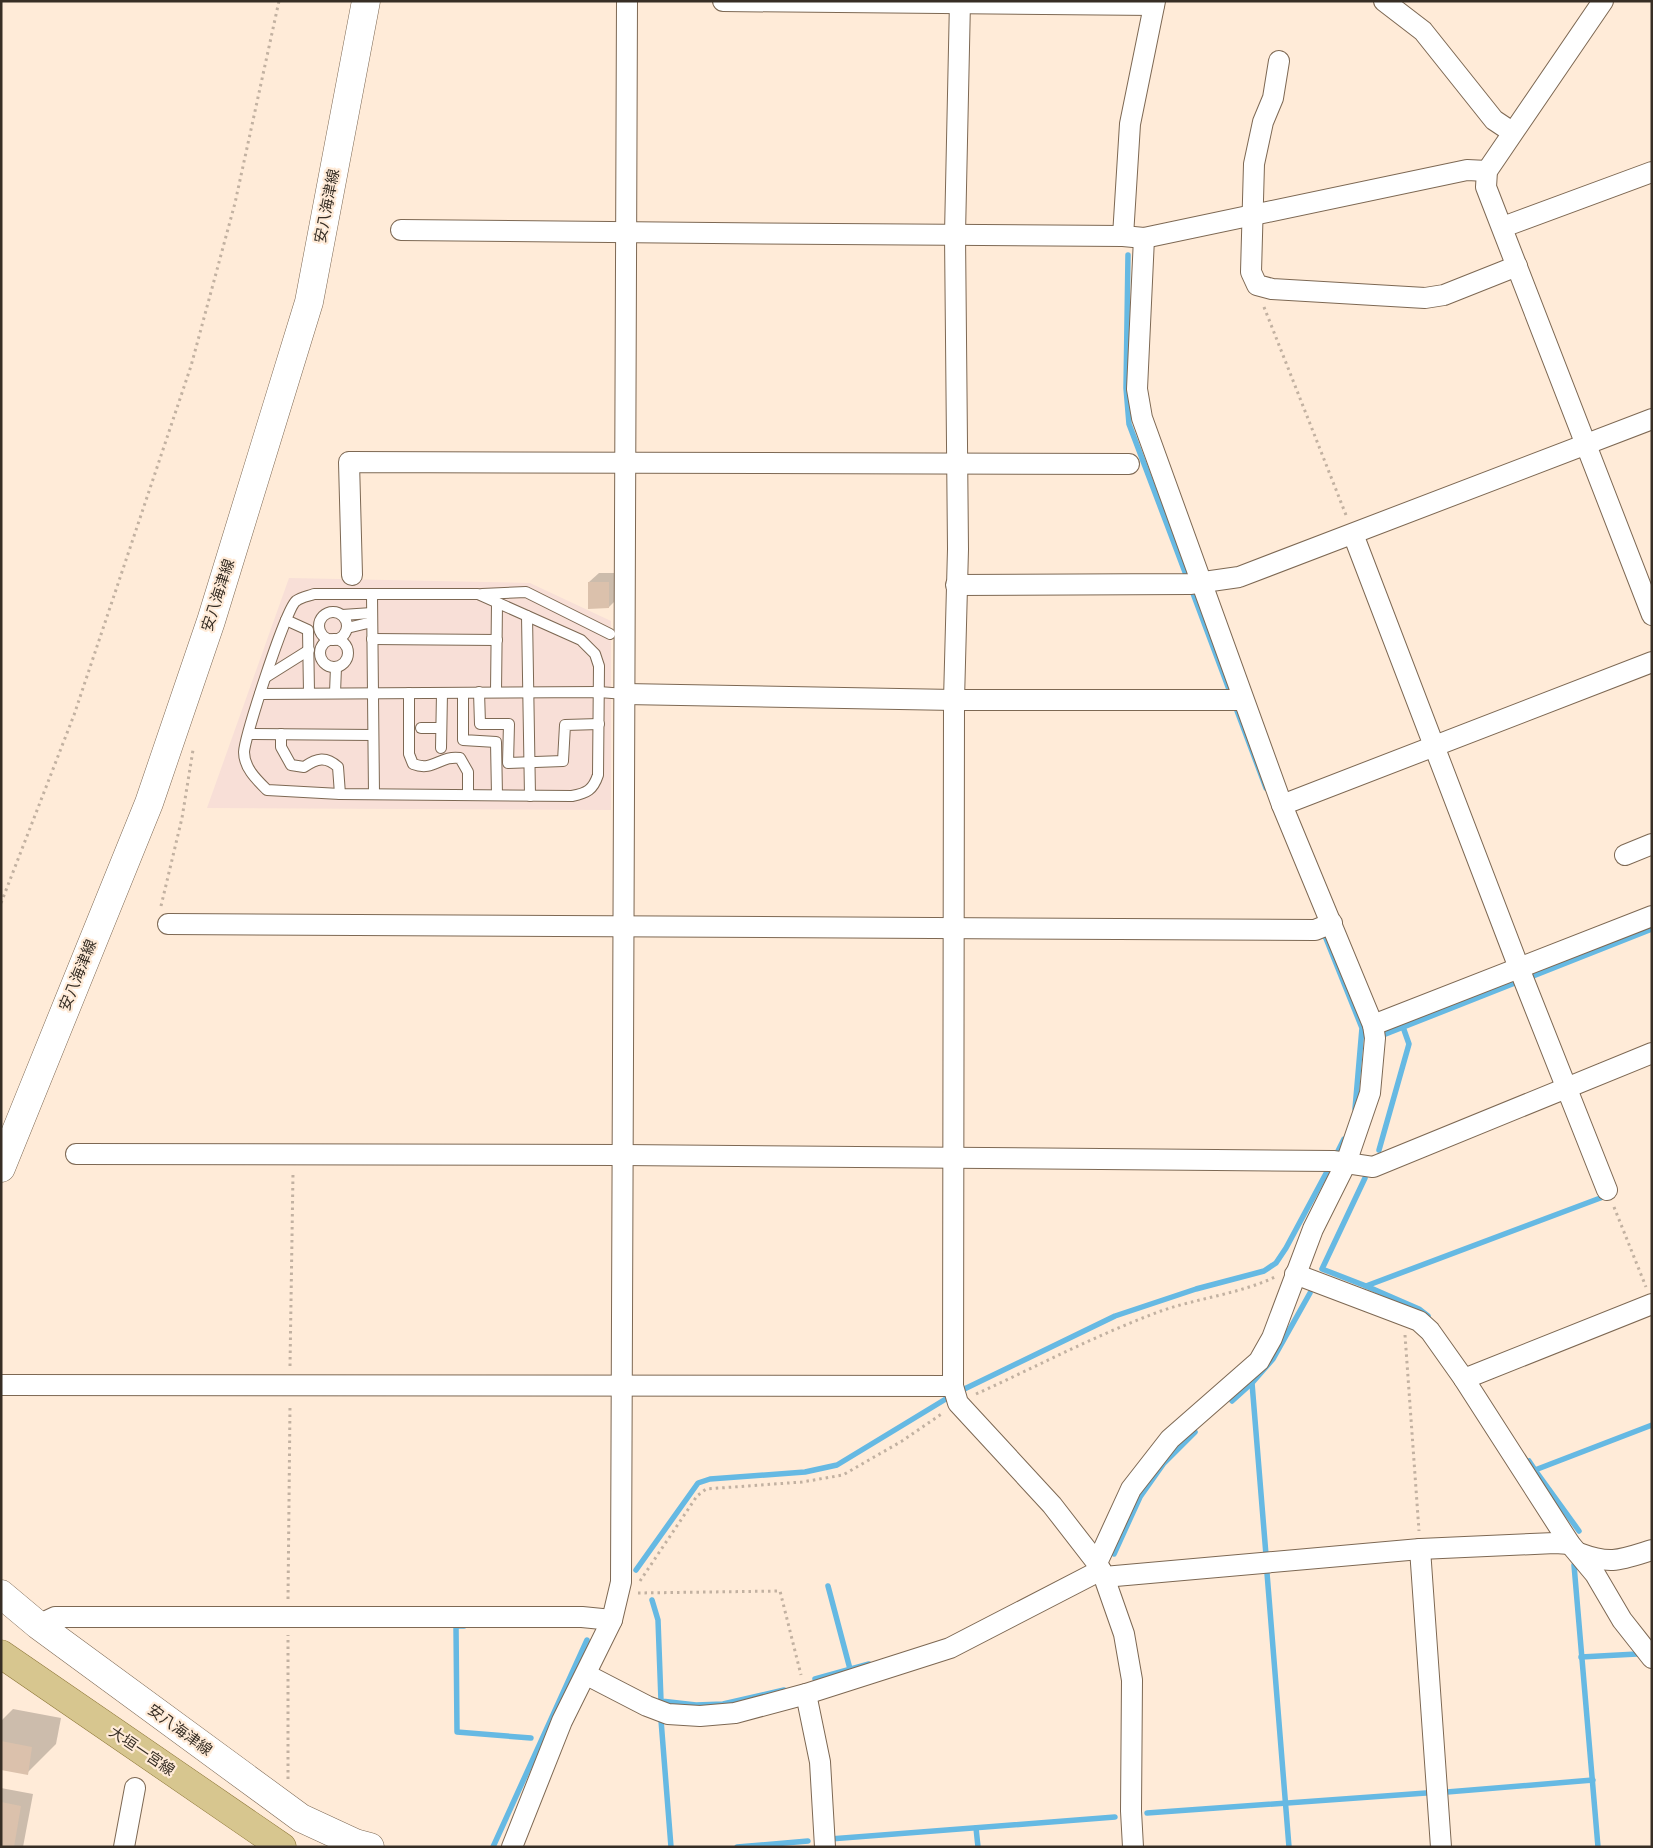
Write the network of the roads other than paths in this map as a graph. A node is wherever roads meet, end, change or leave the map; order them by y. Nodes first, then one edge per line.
1 (366, 1) edge
2 (627, 1) edge
3 (722, 1) edge
4 (1384, 1) edge
5 (1603, 1) edge
6 (960, 2) edge
7 (1154, 3) edge
8 (1280, 61) dead end
9 (1512, 132) junction
10 (1486, 171) junction
11 (1652, 172) edge
12 (1251, 216) junction
13 (1503, 227) junction
14 (401, 230) dead end
15 (626, 234) junction
16 (955, 234) junction
17 (1123, 236) junction
18 (1144, 238) junction
19 (1517, 266) junction
20 (1652, 419) edge
21 (1585, 445) junction
22 (624, 464) junction
23 (958, 464) junction
24 (1129, 464) dead end
25 (1353, 534) junction
26 (352, 575) dead end
27 (1201, 584) junction
28 (956, 585) junction
29 (478, 594) junction
30 (372, 595) junction
31 (498, 603) junction
32 (342, 615) junction
33 (1652, 615) edge
34 (527, 616) junction
35 (372, 618) junction
36 (286, 620) junction
37 (347, 628) junction
38 (610, 634) dead end
39 (372, 639) junction
40 (334, 640) junction
41 (497, 640) junction
42 (309, 650) junction
43 (1652, 662) edge
44 (336, 667) junction
45 (266, 677) junction
46 (462, 692) junction
47 (479, 692) junction
48 (496, 692) junction
49 (528, 692) junction
50 (599, 692) junction
51 (309, 693) junction
52 (335, 693) junction
53 (373, 693) junction
54 (409, 693) junction
55 (442, 693) junction
56 (260, 694) junction
57 (625, 694) junction
58 (954, 700) junction
59 (1243, 700) junction
60 (599, 724) junction
61 (421, 728) dead end
62 (441, 728) junction
63 (249, 734) junction
64 (281, 734) junction
65 (373, 735) junction
66 (1433, 746) junction
67 (441, 748) dead end
68 (530, 762) junction
69 (340, 794) junction
70 (374, 794) junction
71 (468, 795) junction
72 (497, 795) junction
73 (530, 796) junction
74 (1282, 805) junction
75 (1652, 844) edge
76 (1624, 855) dead end
77 (1652, 916) edge
78 (1332, 923) junction
79 (168, 924) road end
80 (624, 926) junction
81 (955, 926) junction
82 (1519, 968) junction
83 (1373, 1025) junction
84 (1652, 1053) edge
85 (1567, 1086) junction
86 (76, 1154) dead end
87 (622, 1155) junction
88 (953, 1158) junction
89 (1346, 1163) junction
90 (1, 1168) edge
91 (1607, 1190) road end
92 (1298, 1266) junction
93 (1650, 1299) edge
94 (1464, 1379) junction
95 (1, 1385) edge
96 (621, 1386) junction
97 (956, 1394) junction
98 (1420, 1549) junction
99 (1574, 1549) junction
100 (1652, 1550) edge
101 (1101, 1570) junction
102 (1, 1594) edge
103 (612, 1620) junction
104 (38, 1625) junction
105 (1, 1654) edge
106 (1652, 1658) edge
107 (587, 1675) junction
108 (806, 1694) junction
109 (135, 1788) dead end
110 (124, 1847) edge
111 (282, 1847) edge
112 (370, 1847) edge
113 (512, 1847) edge
114 (825, 1847) edge
115 (1133, 1847) edge
116 (1441, 1847) edge

1 - 90 main road, 安八海津線
2 - 15 street
3 - 6 street
4 - 9 street
5 - 9 street
6 - 7 street
6 - 16 street
7 - 17 street
8 - 12 street
9 - 10 street
10 - 12 street
10 - 13 street
11 - 13 street
12 - 18 street
12 - 19 street
13 - 19 street
14 - 15 street
15 - 16 street
15 - 22 street
16 - 17 street
16 - 23 street
17 - 18 street
18 - 27 street
19 - 21 street
20 - 21 street
21 - 25 street
21 - 33 street
22 - 23 street
22 - 26 street
22 - 57 street
23 - 24 street
23 - 28 street
25 - 27 street
25 - 66 street
27 - 28 street
27 - 59 street
28 - 58 street
29 - 30 lane
29 - 31 lane
29 - 38 lane
30 - 35 lane
30 - 36 lane
31 - 34 lane
31 - 41 lane
32 - 35 lane
32 - 37 lane
32 - 40 lane
34 - 49 lane
34 - 50 lane
35 - 37 lane
35 - 39 lane
36 - 42 lane
36 - 45 lane
37 - 40 lane
39 - 41 lane
39 - 53 lane
40 - 44 lane
40 - 44 lane
41 - 48 lane
42 - 45 lane
42 - 51 lane
43 - 66 street
44 - 52 lane
45 - 56 lane
46 - 47 lane
46 - 55 lane
46 - 72 lane
47 - 48 lane
47 - 68 lane
48 - 49 lane
49 - 50 lane
49 - 68 lane
50 - 57 lane
50 - 60 lane
51 - 52 lane
51 - 56 lane
52 - 53 lane
53 - 54 lane
53 - 65 lane
54 - 55 lane
54 - 71 lane
55 - 62 lane
56 - 63 lane
57 - 58 street
57 - 80 street
58 - 59 street
58 - 81 street
59 - 74 street
60 - 68 lane
60 - 73 lane
61 - 62 lane
62 - 67 lane
63 - 64 lane
63 - 69 lane
64 - 65 lane
64 - 69 lane
65 - 70 lane
66 - 74 street
66 - 82 street
68 - 73 lane
69 - 70 lane
70 - 71 lane
71 - 72 lane
72 - 73 lane
74 - 78 street
75 - 76 street
77 - 82 street
78 - 81 street
78 - 83 street
79 - 80 street
80 - 81 street
80 - 87 street
81 - 88 street
82 - 83 street
82 - 85 street
83 - 89 street
84 - 85 street
85 - 89 street
85 - 91 street
86 - 87 street
87 - 88 street
87 - 96 street
88 - 89 street
88 - 97 street
89 - 92 street
92 - 94 street
92 - 101 street
93 - 94 street
94 - 99 street
95 - 96 street
96 - 97 street
96 - 103 street
97 - 101 street
98 - 99 street
98 - 101 street
98 - 116 street
99 - 100 street
99 - 106 street
101 - 108 street
101 - 115 street
102 - 104 main road, 安八海津線
103 - 104 street
103 - 107 street
104 - 112 main road, 安八海津線
105 - 111 main road, 大垣一宮線
107 - 108 street
107 - 113 street
108 - 114 street
109 - 110 street

